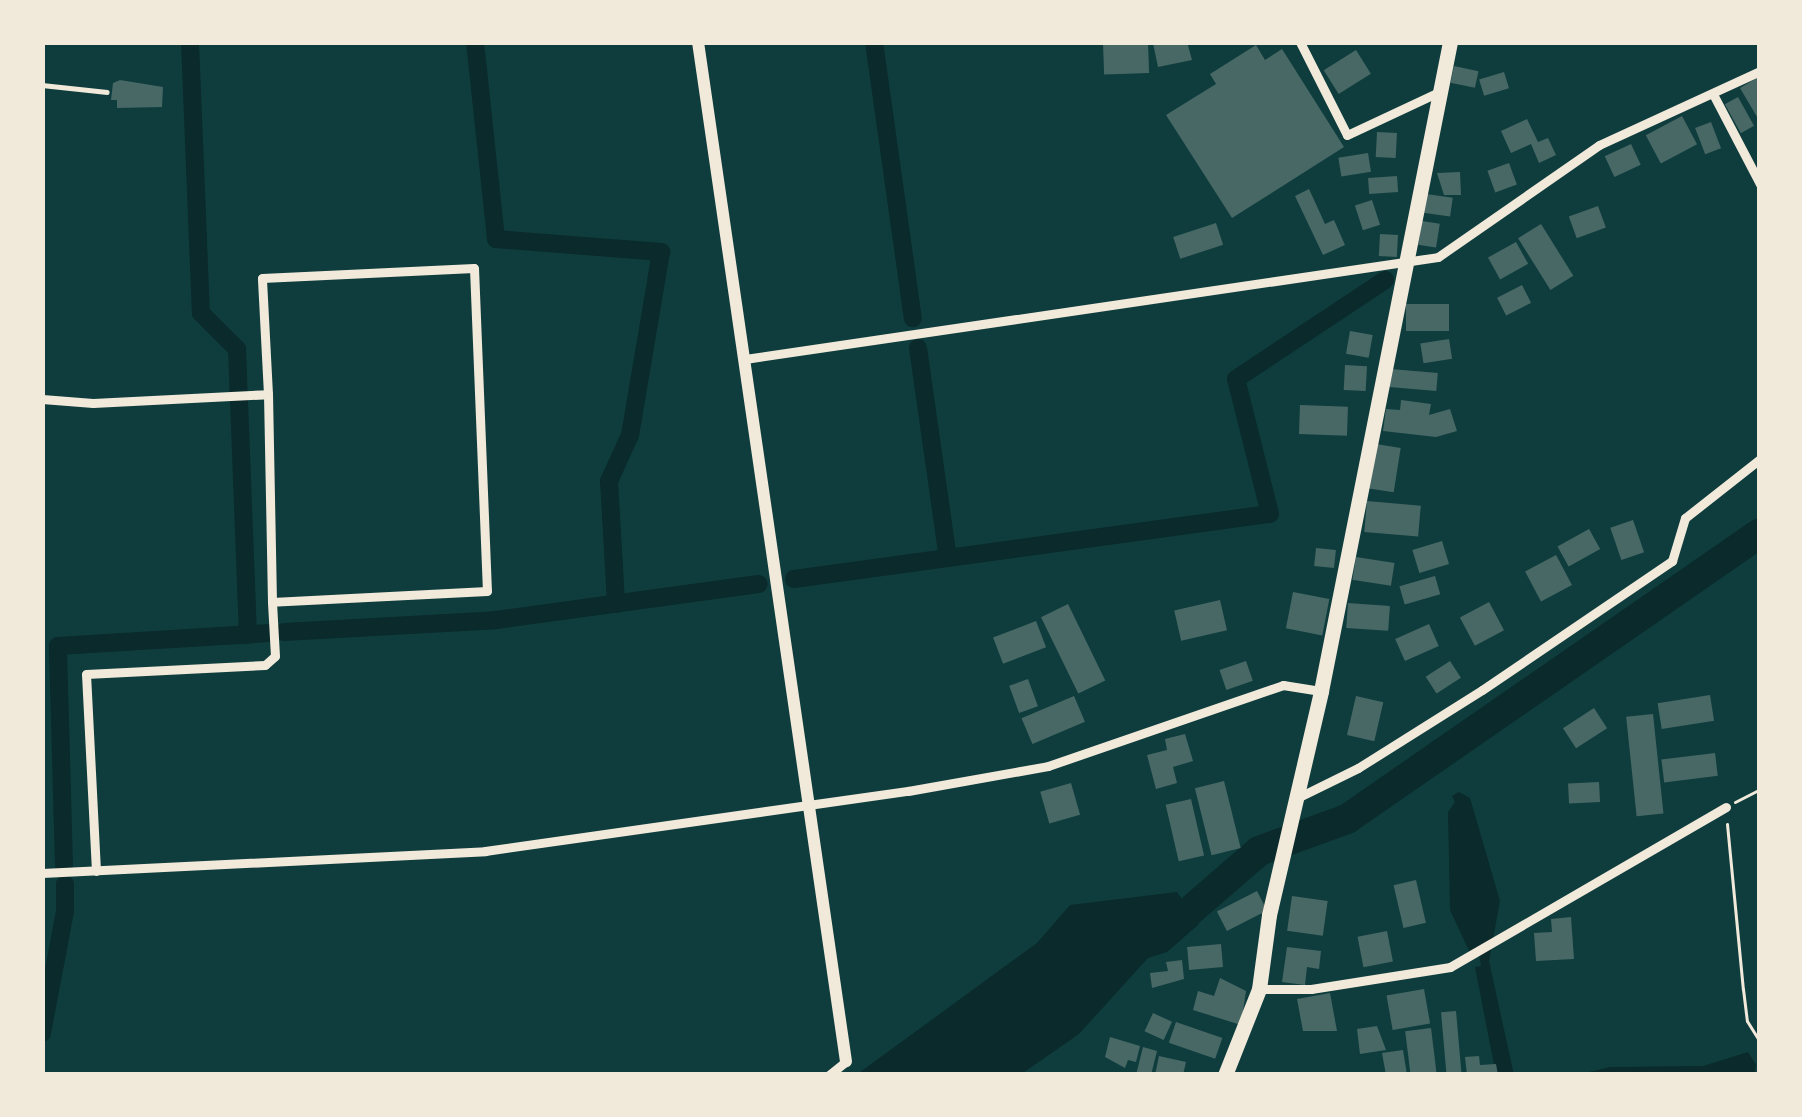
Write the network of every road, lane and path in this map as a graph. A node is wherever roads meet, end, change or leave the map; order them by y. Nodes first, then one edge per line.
1 (698, 42) edge
2 (1300, 42) edge
3 (1450, 42) edge
4 (1760, 70) edge
5 (42, 85) edge
6 (107, 92) dead end
7 (1439, 92) junction
8 (1713, 94) junction
9 (1760, 184) edge
10 (1405, 263) junction
11 (745, 359) junction
12 (268, 394) junction
13 (42, 399) edge
14 (1760, 459) edge
15 (272, 602) junction
16 (1322, 691) junction
17 (1760, 789) edge
18 (1296, 798) junction
19 (808, 805) junction
20 (1726, 807) junction
21 (96, 871) junction
22 (42, 873) edge
23 (1259, 989) junction
24 (1760, 1042) edge
25 (846, 1060) joint
26 (829, 1075) edge
27 (1225, 1075) edge

1 - 11 street
2 - 7 street
3 - 7 main road
4 - 8 street
5 - 6 lane
7 - 10 main road
8 - 9 street
8 - 10 street
10 - 11 street
10 - 16 main road
11 - 19 street
12 - 13 street
12 - 15 street
12 - 15 street
14 - 18 street
15 - 21 street
16 - 18 main road
16 - 19 street
17 - 20 path
18 - 23 main road
19 - 21 street
19 - 25 street
20 - 23 street
20 - 24 path
21 - 22 street
23 - 27 main road
25 - 26 street

